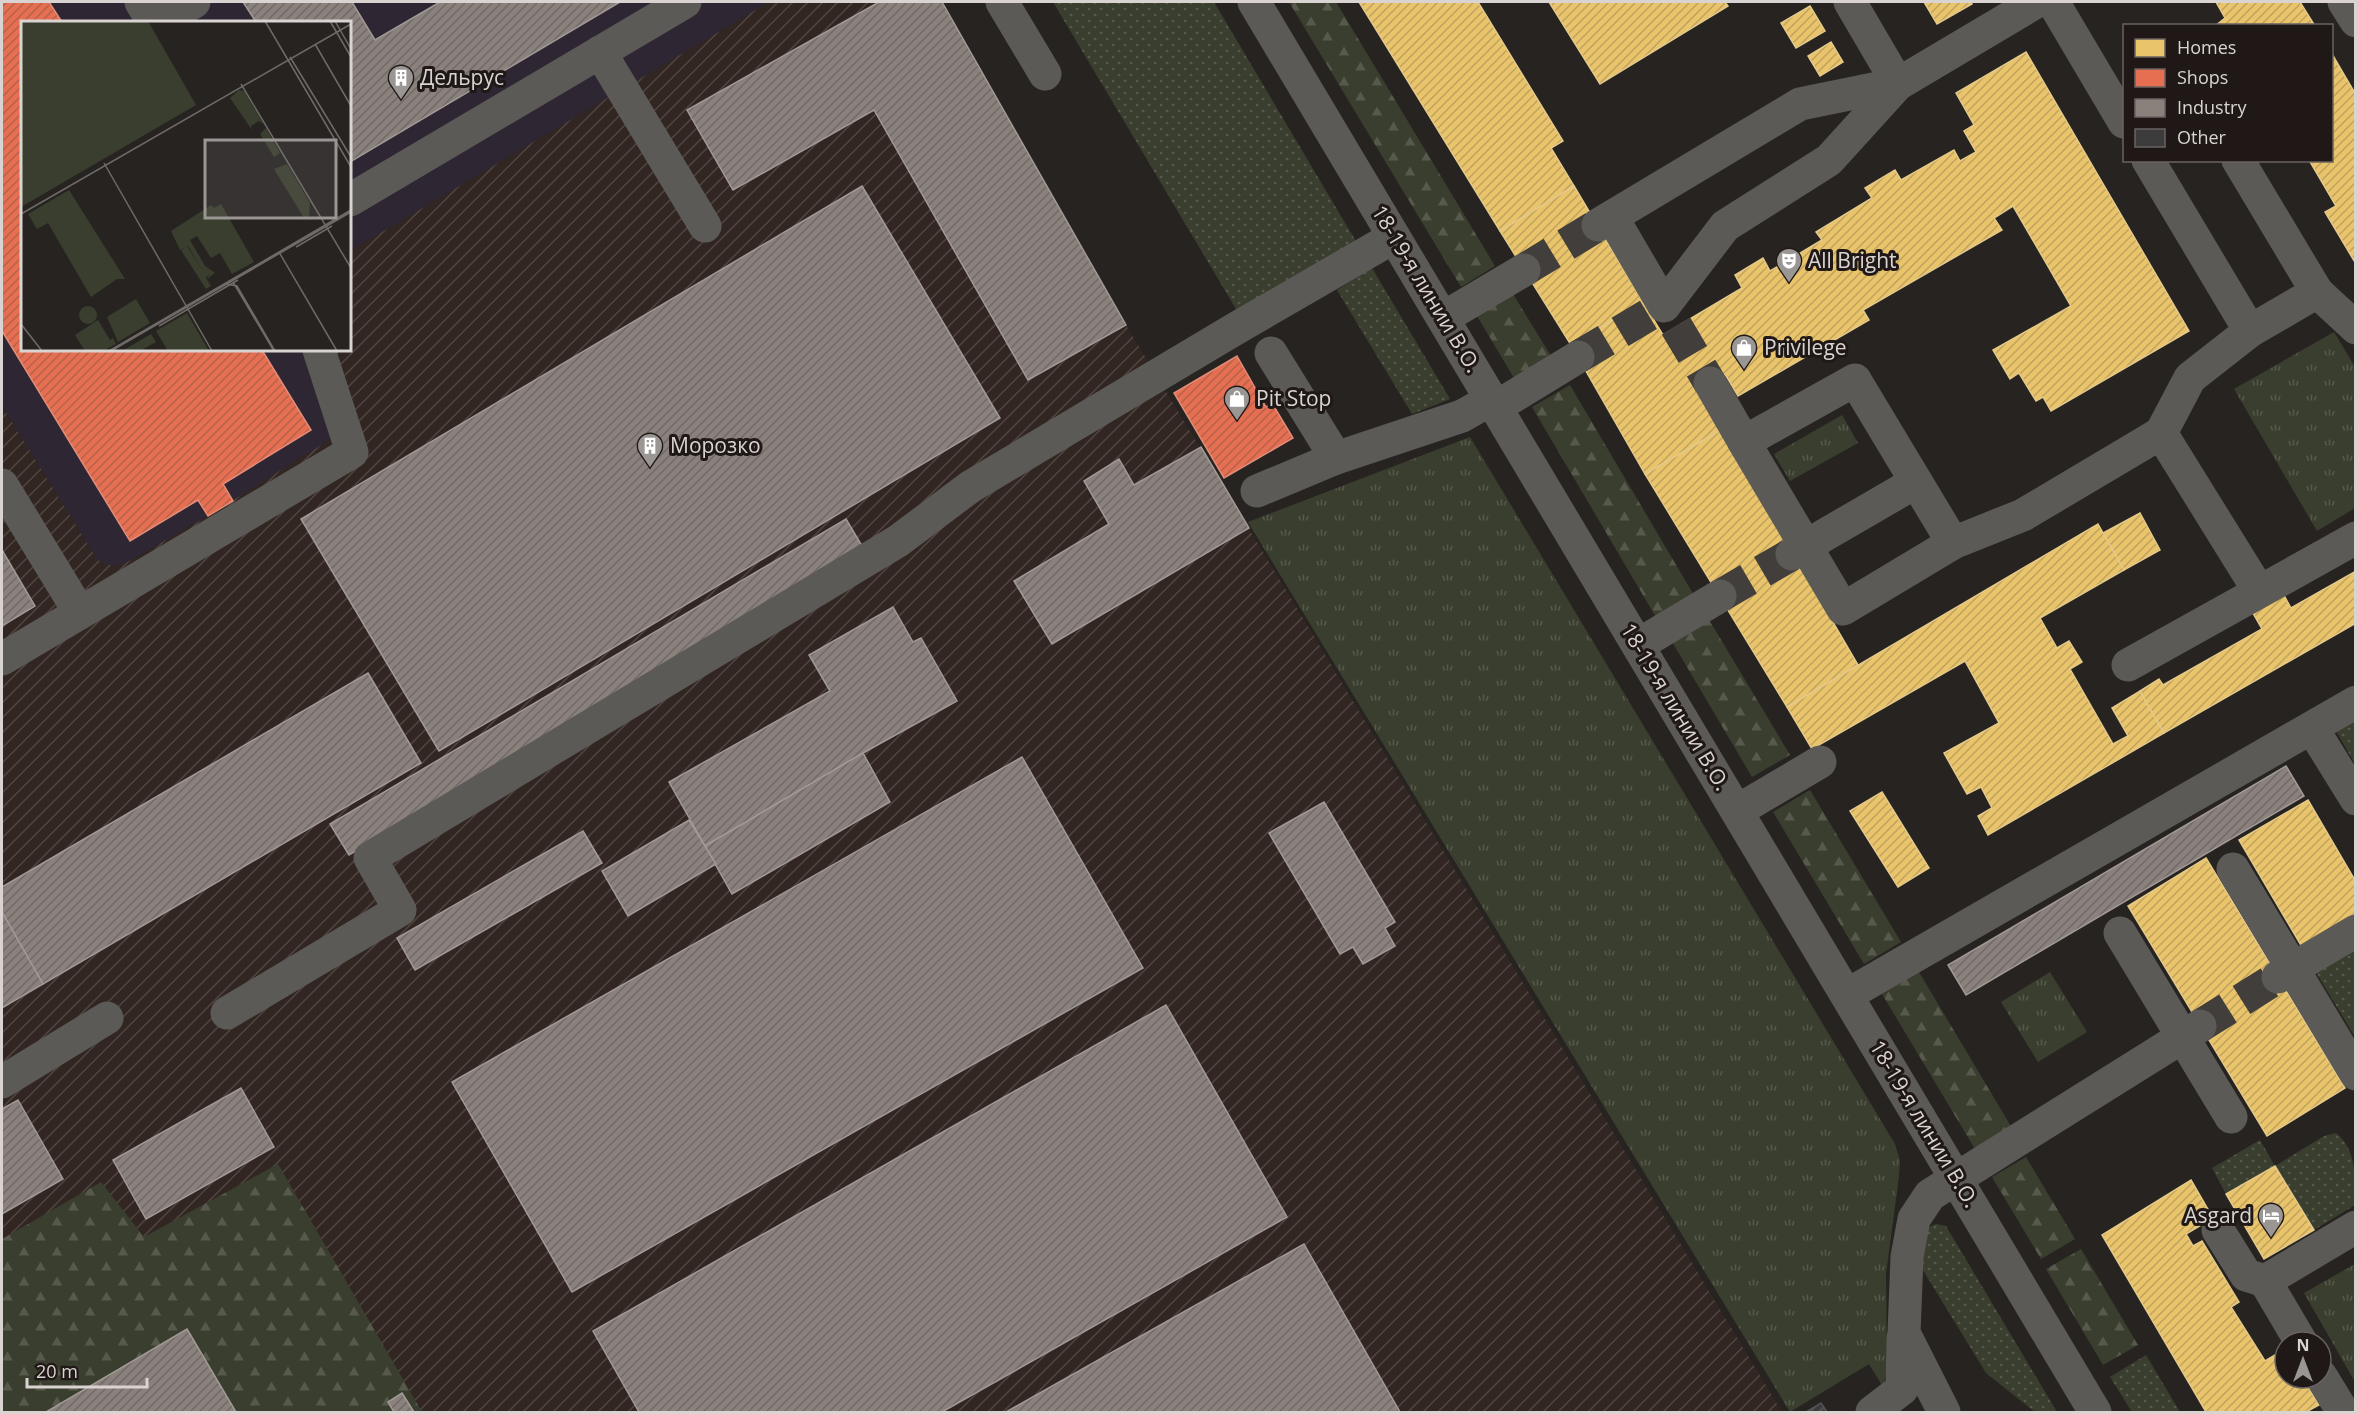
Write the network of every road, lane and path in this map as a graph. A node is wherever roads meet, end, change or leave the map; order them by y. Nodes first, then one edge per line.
1 (141, 2) edge
2 (194, 2) edge
3 (685, 2) edge
4 (1002, 2) edge
5 (1254, 2) edge
6 (1850, 2) edge
7 (2036, 2) edge
8 (2053, 2) edge
9 (2344, 2) edge
10 (1999, 11) edge
11 (154, 21) edge
12 (157, 21) edge
13 (2355, 21) edge
14 (600, 52) junction
15 (1046, 74) dead end
16 (1898, 84) junction
17 (2121, 106) edge
18 (2149, 162) edge
19 (2239, 162) edge
20 (351, 199) edge
21 (705, 226) dead end
22 (1394, 237) junction
23 (1524, 270) tunnel mouth
24 (2317, 292) junction
25 (1443, 318) junction
26 (2355, 328) edge
27 (2250, 331) junction
28 (318, 351) edge
29 (1271, 353) dead end
30 (1578, 357) tunnel mouth
31 (1710, 383) tunnel mouth
32 (1494, 403) junction
33 (2161, 433) junction
34 (1744, 442) junction
35 (1336, 458) junction
36 (1916, 482) junction
37 (2, 485) edge
38 (1257, 491) dead end
39 (2355, 538) edge
40 (1953, 543) junction
41 (1798, 550) junction
42 (2259, 591) junction
43 (1720, 596) tunnel mouth
44 (80, 613) junction
45 (1638, 645) junction
46 (2, 659) edge
47 (2128, 665) dead end
48 (2355, 702) edge
49 (2312, 728) junction
50 (1820, 762) dead end
51 (2355, 799) edge
52 (1737, 811) junction
53 (2233, 869) dead end
54 (2355, 931) edge
55 (2120, 933) dead end
56 (2285, 973) junction
57 (1847, 995) junction
58 (226, 1013) dead end
59 (107, 1018) dead end
60 (2191, 1031) junction
61 (2355, 1074) edge
62 (2, 1082) edge
63 (2231, 1117) dead end
64 (1955, 1178) junction
65 (2355, 1227) edge
66 (2218, 1230) dead end
67 (2265, 1281) junction
68 (2294, 1330) edge
69 (1904, 1333) junction
70 (2329, 1390) edge
71 (1872, 1413) edge
72 (1944, 1413) edge
73 (2095, 1413) edge
74 (2343, 1413) edge

1 - 11 street
2 - 12 street
3 - 14 street
4 - 15 street
5 - 22 street, 18-19-я линии В.О.
6 - 16 street
7 - 10 street
8 - 17 street
9 - 13 street
10 - 16 street
14 - 20 street
14 - 21 street
16 - 16 street
18 - 27 street
19 - 24 street
22 - 25 street, 18-19-я линии В.О.
22 - 58 street
23 - 25 street
24 - 26 street
24 - 27 street
25 - 32 street, 18-19-я линии В.О.
27 - 33 street
28 - 44 street
29 - 35 street
30 - 32 street
31 - 34 street
32 - 35 street
32 - 45 street, 18-19-я линии В.О.
33 - 40 street
33 - 42 street
34 - 36 street
34 - 41 street
35 - 38 street
36 - 40 street
36 - 41 street
37 - 44 street
39 - 42 street
40 - 41 street
42 - 47 street
43 - 45 street
44 - 46 street
45 - 52 street, 18-19-я линии В.О.
48 - 49 street
49 - 51 street
49 - 57 street
50 - 52 street
52 - 57 street, 18-19-я линии В.О.
53 - 56 street
54 - 56 street
55 - 60 street
56 - 61 street
57 - 64 street, 18-19-я линии В.О.
59 - 62 street
60 - 63 street
60 - 64 street
64 - 69 street
64 - 73 street, 18-19-я линии В.О.
65 - 67 street
66 - 67 street
67 - 68 street
69 - 71 street
69 - 72 street
70 - 74 street

